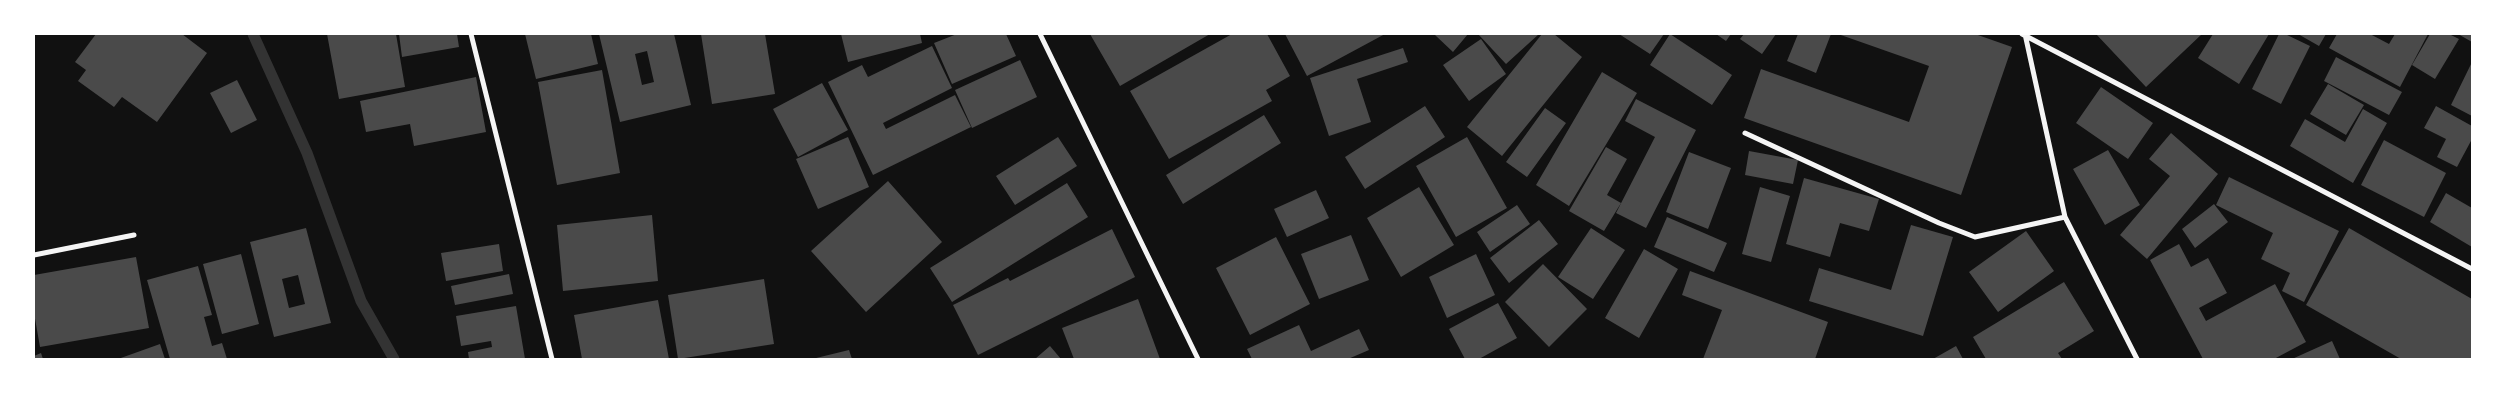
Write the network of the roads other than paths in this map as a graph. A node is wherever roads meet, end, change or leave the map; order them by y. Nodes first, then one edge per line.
1 (471, 34) edge
2 (1040, 34) edge
3 (2024, 34) edge
4 (1745, 133) dead end
5 (2065, 217) junction
6 (134, 235) dead end
7 (34, 255) edge
8 (2472, 269) edge
9 (552, 359) edge
10 (1198, 359) edge
11 (2137, 359) edge

1 - 9 street
2 - 10 street
3 - 5 street
3 - 8 street
4 - 5 street
5 - 11 street
6 - 7 street

